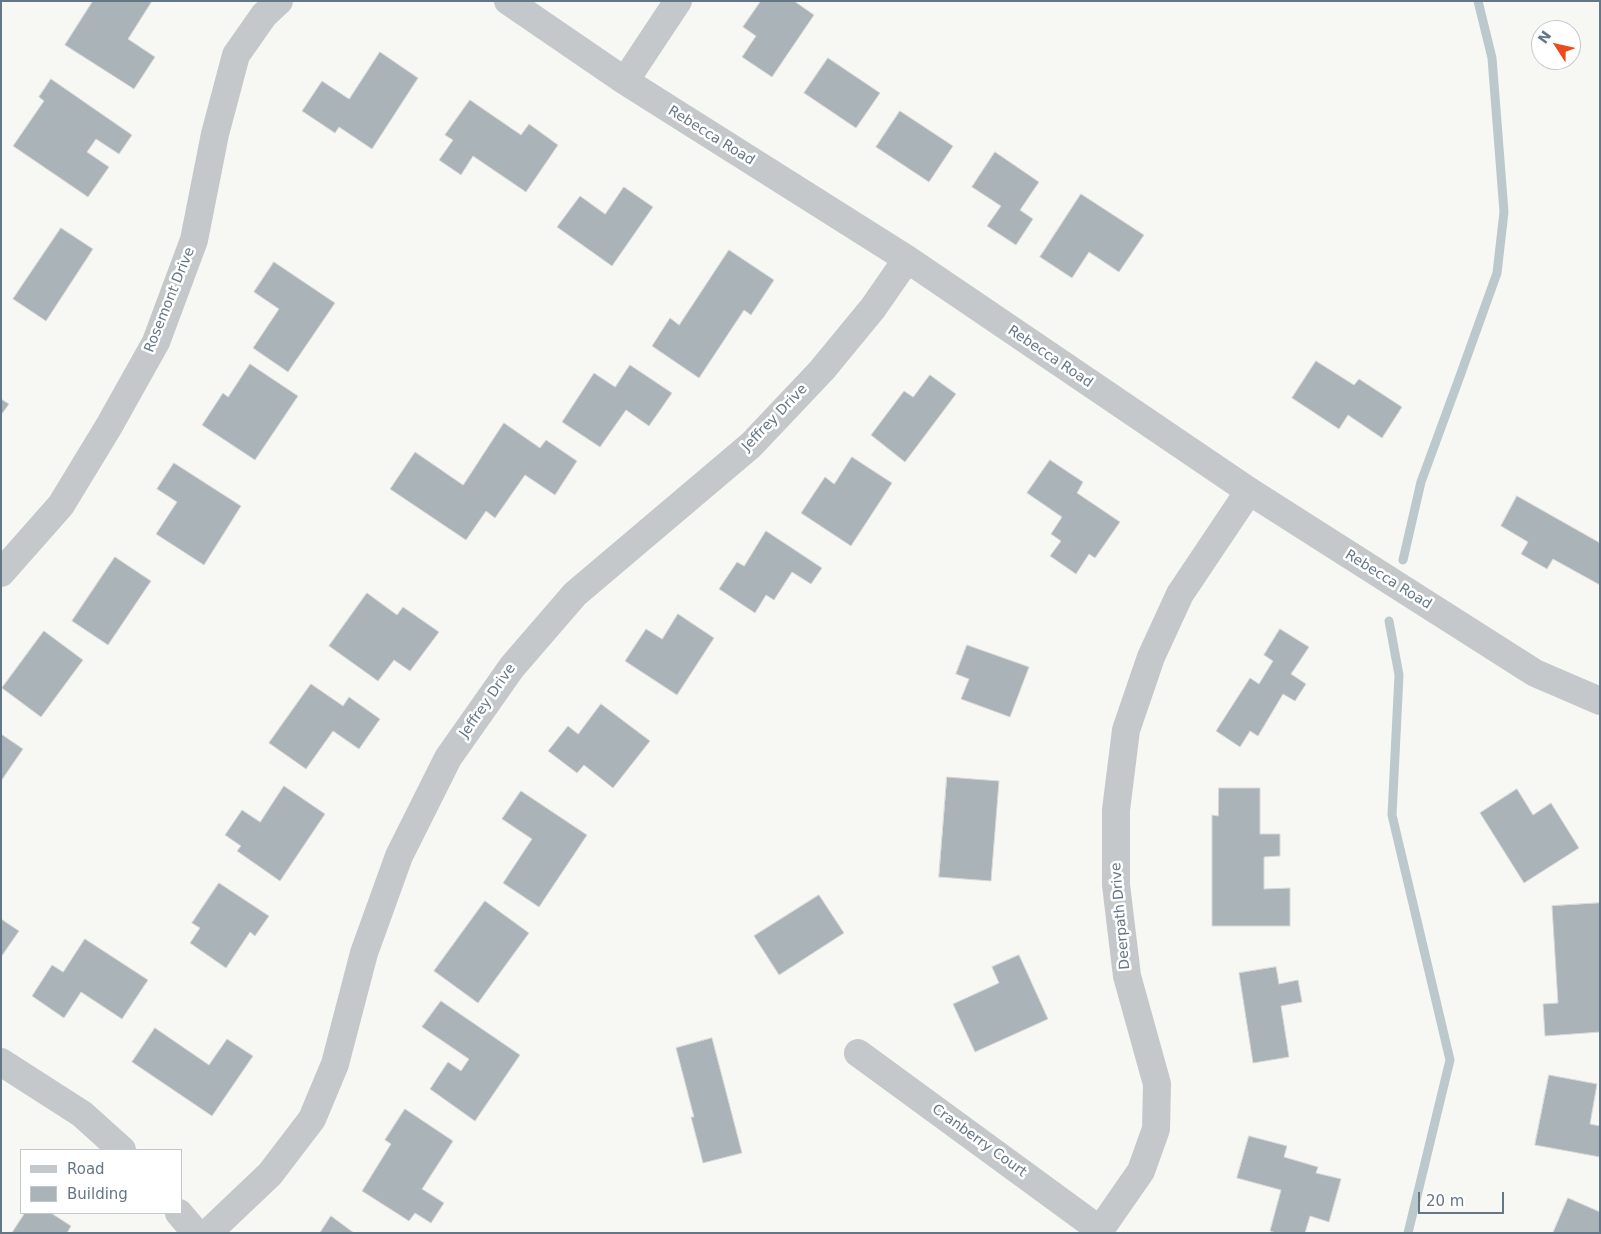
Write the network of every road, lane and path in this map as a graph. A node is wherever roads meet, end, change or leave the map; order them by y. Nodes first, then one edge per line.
1 (280, 1) edge
2 (508, 1) edge
3 (678, 1) edge
4 (625, 81) junction
5 (907, 260) junction
6 (1248, 491) junction
7 (1, 573) edge
8 (1600, 701) edge
9 (858, 1053) dead end
10 (1, 1062) edge
11 (121, 1149) edge
12 (180, 1214) edge
13 (1099, 1231) edge
14 (196, 1233) edge
15 (208, 1233) edge

1 - 7 street, Rosemont Drive
2 - 4 street, Rebecca Road
3 - 4 street
4 - 5 street, Rebecca Road
5 - 6 street, Rebecca Road
5 - 15 street, Jeffrey Drive
6 - 8 street, Rebecca Road
6 - 13 street, Deerpath Drive
9 - 13 street, Cranberry Court
10 - 11 street
12 - 14 street

